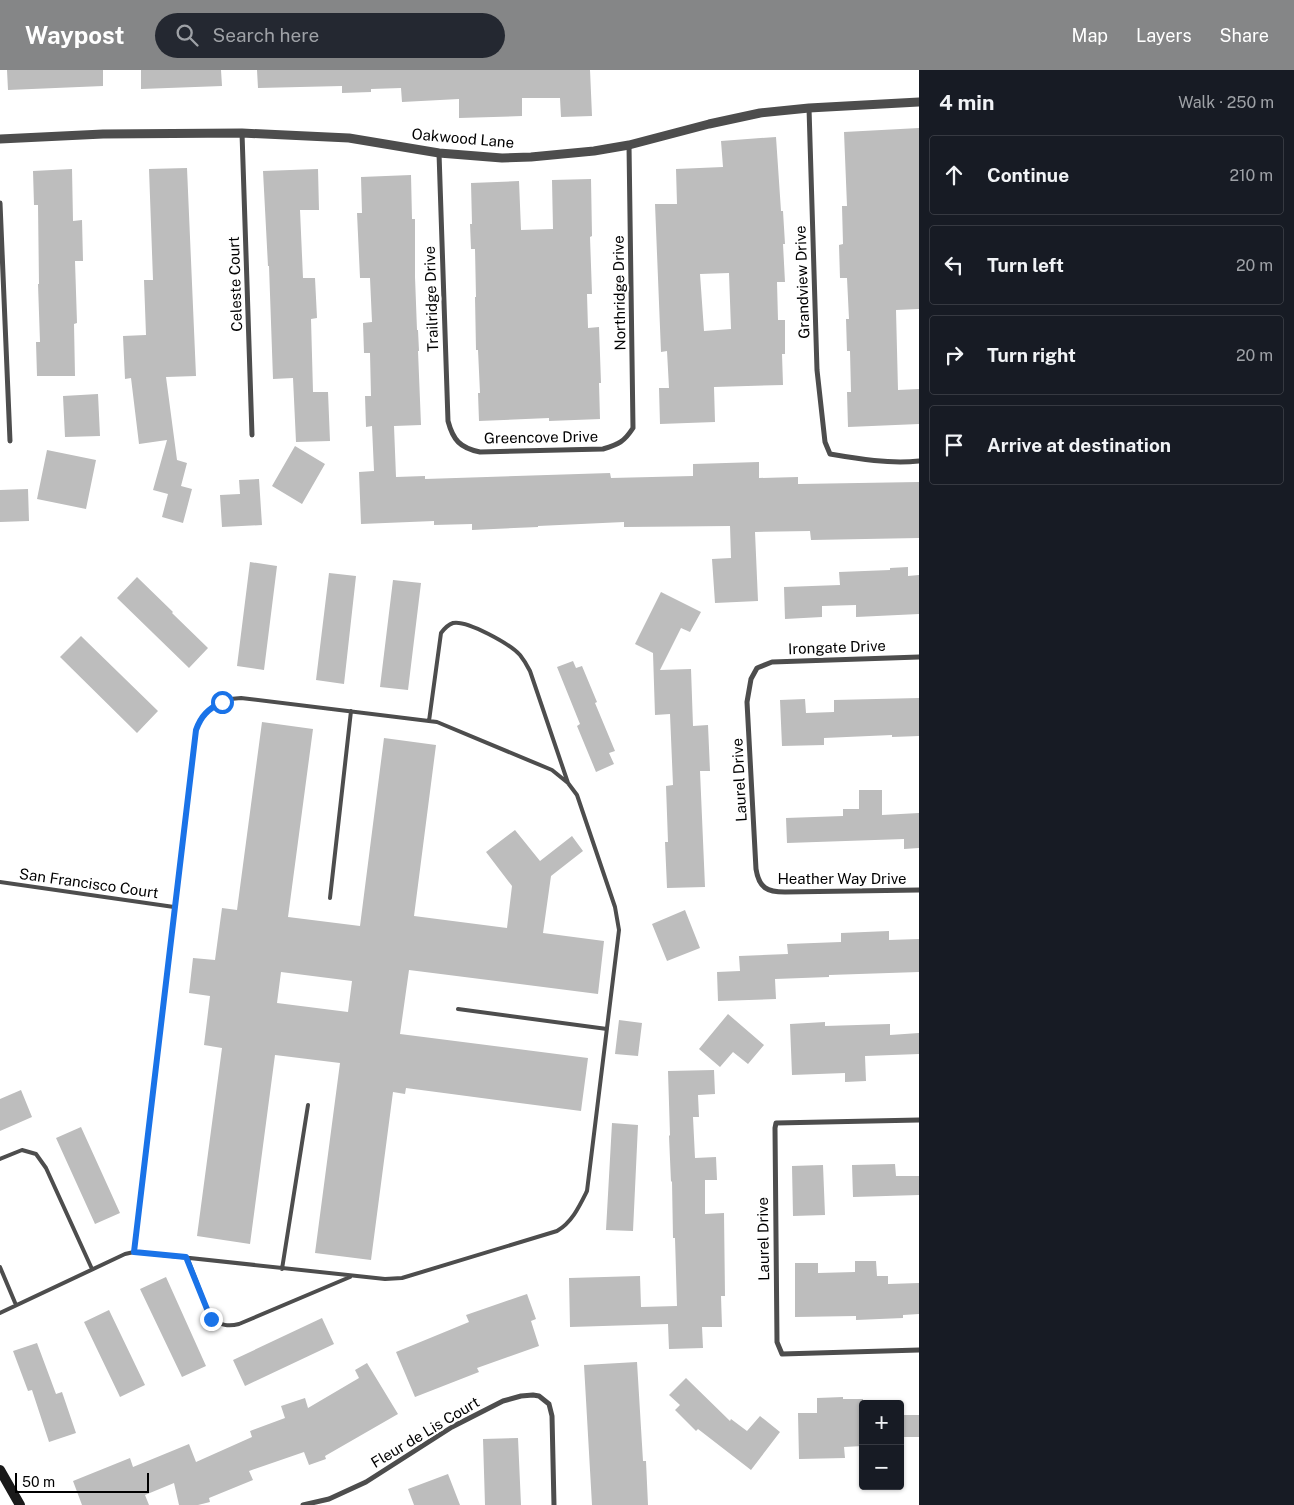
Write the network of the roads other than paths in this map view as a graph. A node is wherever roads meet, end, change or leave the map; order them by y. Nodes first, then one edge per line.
1 (919, 102) edge
2 (809, 108) junction
3 (242, 133) junction
4 (0, 139) edge
5 (629, 144) junction
6 (439, 153) junction
7 (0, 203) edge
8 (252, 435) dead end
9 (625, 439) joint
10 (10, 441) dead end
11 (458, 442) joint
12 (919, 461) edge
13 (919, 657) edge
14 (757, 668) joint
15 (351, 711) junction
16 (429, 721) junction
17 (568, 783) junction
18 (0, 882) edge
19 (766, 888) joint
20 (919, 890) edge
21 (330, 898) dead end
22 (174, 907) junction
23 (458, 1009) dead end
24 (607, 1029) junction
25 (308, 1105) dead end
26 (919, 1120) edge
27 (0, 1158) edge
28 (134, 1252) junction
29 (186, 1257) junction
30 (0, 1267) edge
31 (282, 1268) junction
32 (92, 1269) junction
33 (351, 1276) junction
34 (16, 1305) junction
35 (0, 1312) edge
36 (919, 1350) edge
37 (0, 1470) edge
38 (20, 1505) edge
39 (303, 1505) edge
40 (554, 1505) edge

1 - 2 street, Oakwood Lane
2 - 5 street, Oakwood Lane
2 - 12 street, Grandview Drive
3 - 4 street, Oakwood Lane
3 - 6 street, Oakwood Lane
3 - 8 street, Celeste Court
5 - 6 street, Oakwood Lane
5 - 9 street, Northridge Drive
6 - 11 street, Trailridge Drive
7 - 10 street
9 - 11 street, Greencove Drive
13 - 14 street, Irongate Drive
14 - 19 street, Laurel Drive
15 - 16 lane
15 - 21 lane
15 - 22 lane
16 - 17 lane
16 - 17 lane
17 - 24 lane
18 - 22 lane, San Francisco Court
19 - 20 street, Heather Way Drive
22 - 28 lane
23 - 24 lane
24 - 33 lane
25 - 31 lane
26 - 36 street, Laurel Drive
27 - 32 lane
28 - 29 lane
28 - 32 lane
29 - 31 lane
29 - 33 lane
30 - 34 lane
31 - 33 lane
32 - 34 lane
34 - 35 lane
37 - 38 main road
39 - 40 street, Fleur de Lis Court

